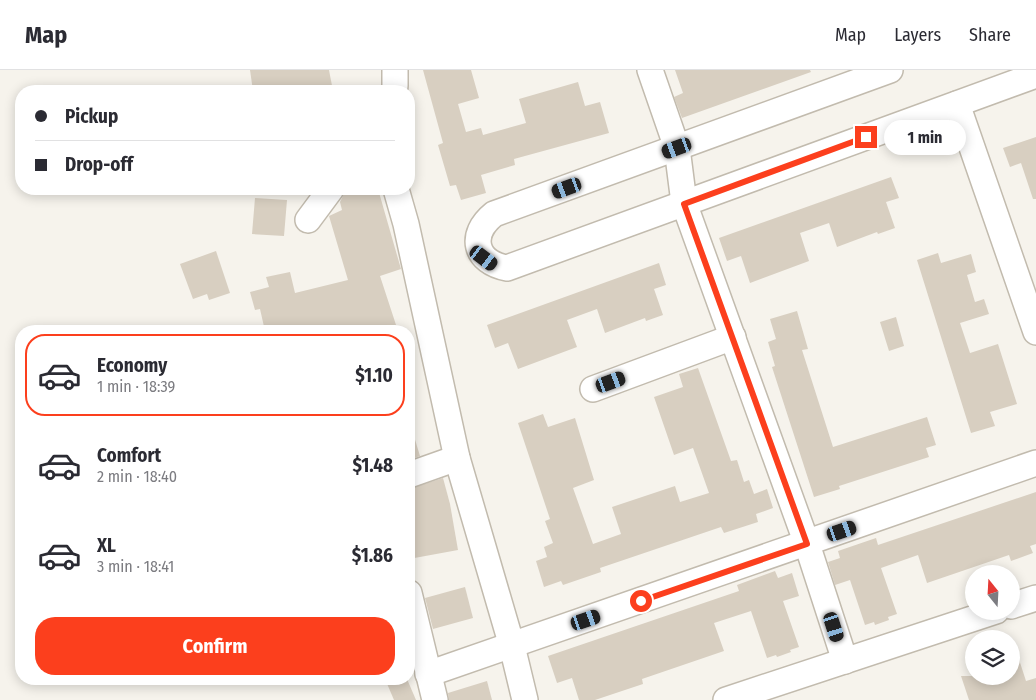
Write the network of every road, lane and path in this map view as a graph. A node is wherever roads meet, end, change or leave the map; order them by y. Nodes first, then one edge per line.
1 (650, 70) edge
2 (890, 70) edge
3 (1036, 76) edge
4 (957, 104) junction
5 (677, 148) junction
6 (327, 195) edge
7 (398, 195) edge
8 (684, 204) junction
9 (308, 220) dead end
10 (1036, 332) edge
11 (733, 337) junction
12 (593, 389) dead end
13 (457, 458) junction
14 (1036, 463) edge
15 (415, 473) edge
16 (807, 544) junction
17 (1036, 598) edge
18 (1020, 603) edge
19 (415, 619) edge
20 (969, 620) edge
21 (512, 646) junction
22 (845, 661) junction
23 (428, 674) junction
24 (435, 700) edge
25 (525, 700) edge
26 (726, 700) edge

1 - 5 street
2 - 5 street
3 - 4 street
4 - 8 street
4 - 10 street
5 - 8 street
5 - 8 street
6 - 9 street
7 - 13 street
8 - 11 street
11 - 12 street
11 - 16 street
13 - 15 street
13 - 21 street
14 - 16 street
16 - 21 street
16 - 22 street
17 - 18 street
19 - 23 street
20 - 22 street
21 - 23 street
21 - 25 street
22 - 26 street
23 - 24 street

